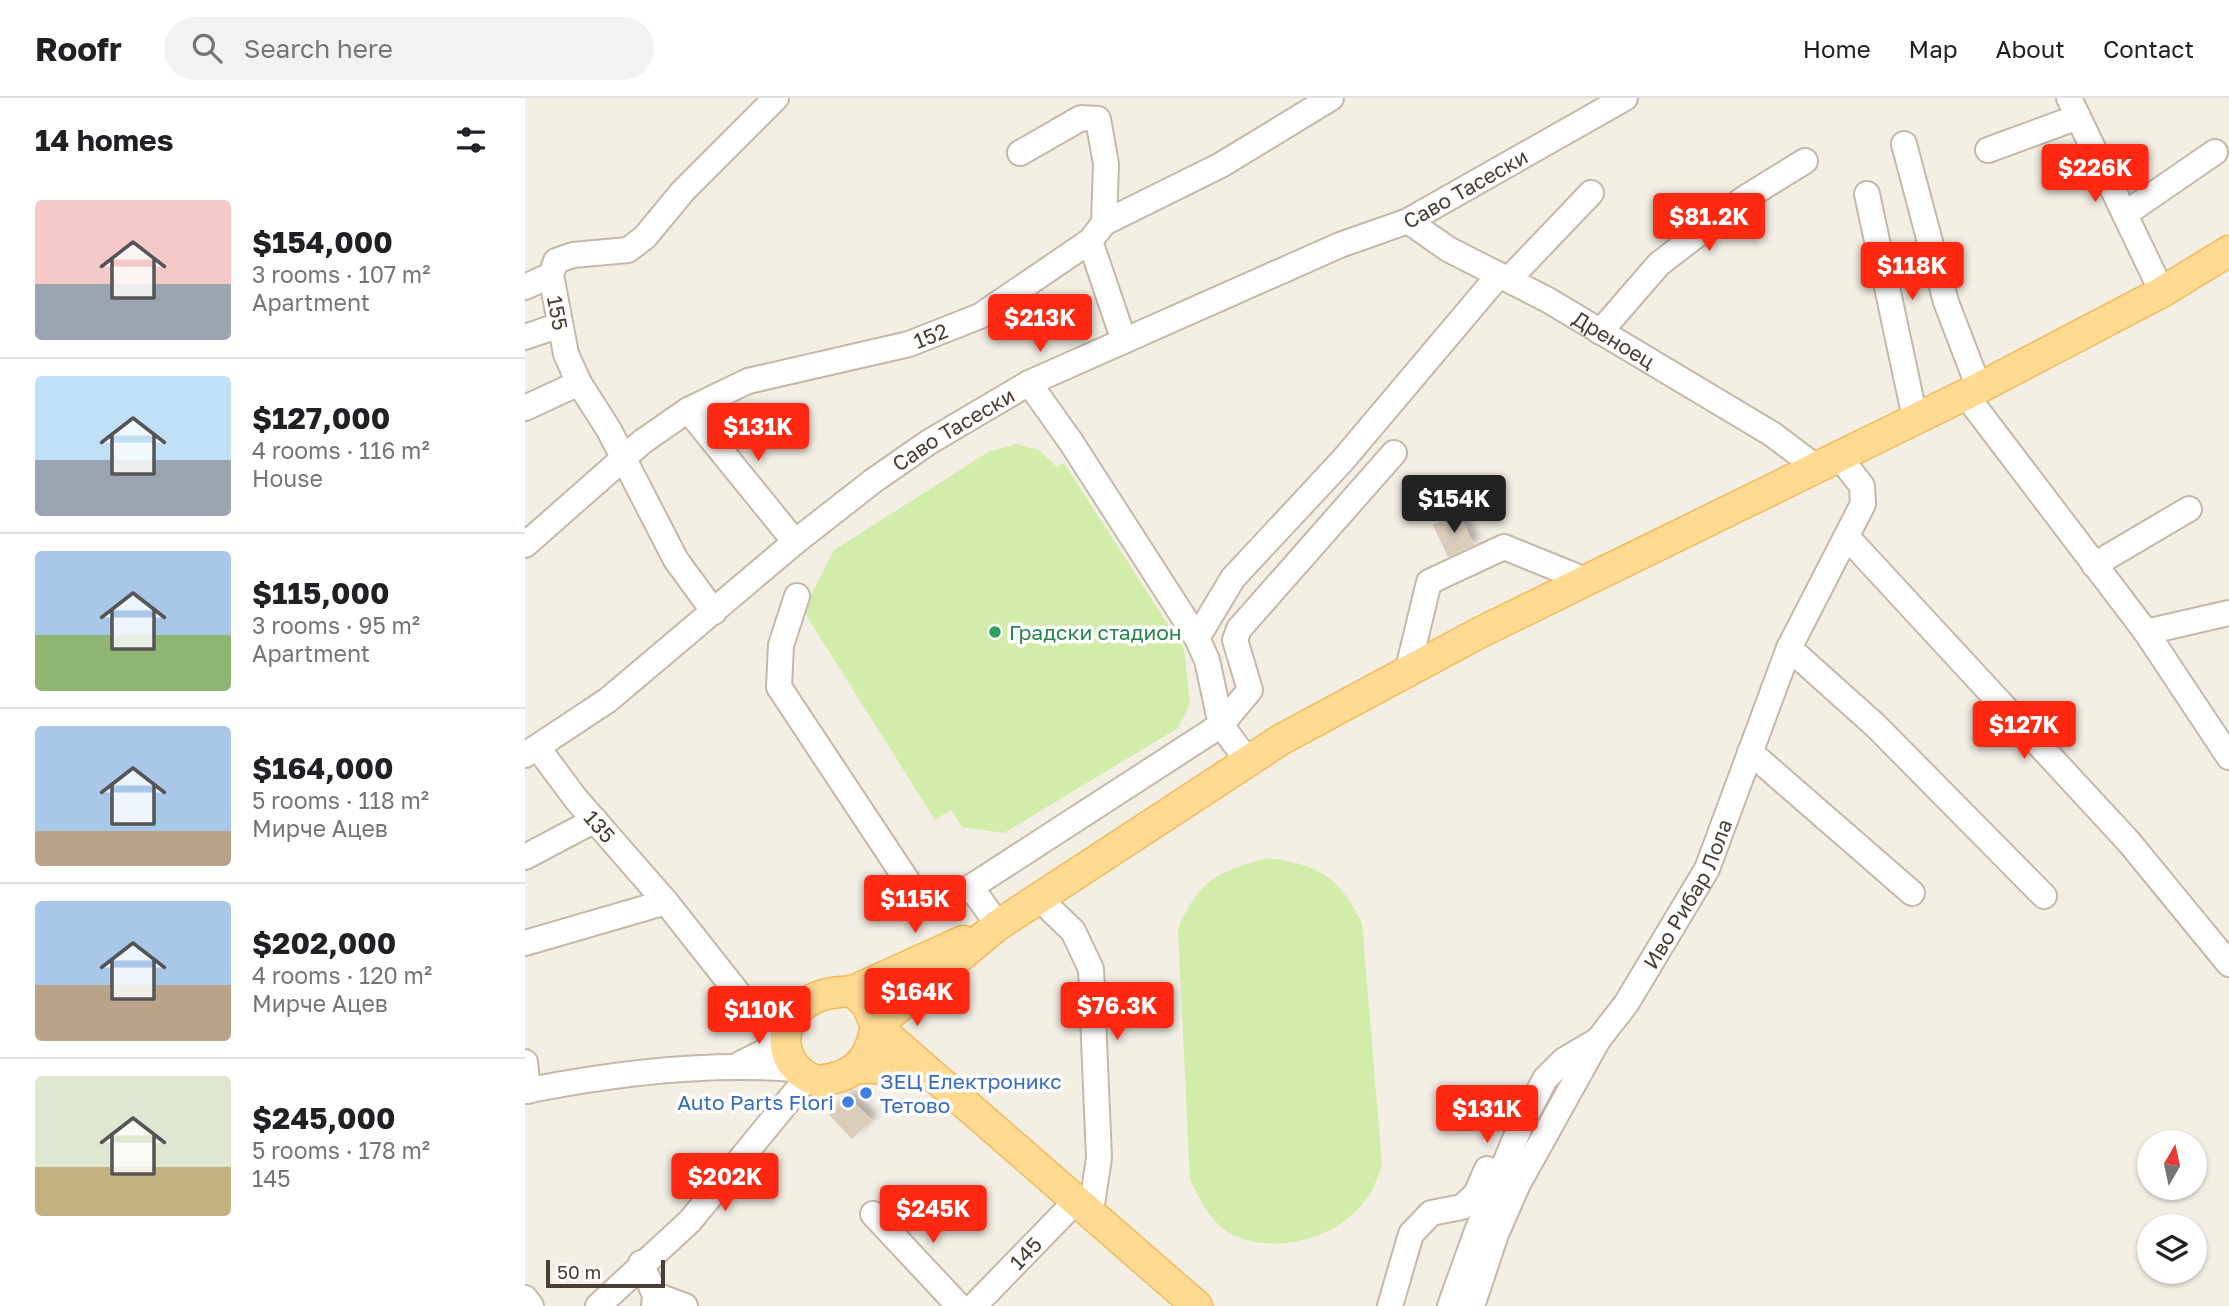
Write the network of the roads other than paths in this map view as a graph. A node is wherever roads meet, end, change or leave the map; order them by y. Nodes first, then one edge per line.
1 (776, 98) edge
2 (1331, 98) edge
3 (1625, 98) edge
4 (2076, 104) edge
5 (1904, 144) dead end
6 (1988, 150) dead end
7 (2215, 152) dead end
8 (1020, 153) dead end
9 (1805, 161) dead end
10 (1591, 192) dead end
11 (1867, 194) dead end
12 (2125, 214) junction
13 (1408, 221) junction
14 (1097, 232) junction
15 (2229, 251) edge
16 (551, 275) junction
17 (1504, 277) junction
18 (525, 287) edge
19 (2162, 292) junction
20 (560, 326) junction
21 (1600, 332) junction
22 (525, 337) edge
23 (1124, 341) junction
24 (579, 383) junction
25 (1029, 383) junction
26 (1972, 391) junction
27 (525, 408) edge
28 (688, 410) junction
29 (1915, 418) junction
30 (1394, 453) dead end
31 (624, 460) junction
32 (1827, 461) junction
33 (2189, 509) dead end
34 (1847, 537) junction
35 (795, 542) junction
36 (525, 545) edge
37 (2094, 565) junction
38 (1588, 581) junction
39 (797, 596) dead end
40 (714, 612) junction
41 (2229, 612) edge
42 (2145, 632) junction
43 (1197, 638) junction
44 (1790, 648) junction
45 (1407, 673) junction
46 (1221, 725) junction
47 (532, 751) edge
48 (1750, 752) junction
49 (2229, 757) edge
50 (1247, 760) junction
51 (595, 820) junction
52 (525, 857) edge
53 (971, 887) junction
54 (1912, 893) dead end
55 (1044, 895) junction
56 (2045, 896) dead end
57 (666, 902) junction
58 (998, 925) junction
59 (525, 943) edge
60 (2229, 964) edge
61 (853, 991) junction
62 (876, 1026) junction
63 (1598, 1041) junction
64 (784, 1042) junction
65 (525, 1062) edge
66 (738, 1065) junction
67 (856, 1068) junction
68 (924, 1068) junction
69 (801, 1074) junction
70 (527, 1091) edge
71 (1520, 1126) junction
72 (1084, 1205) junction
73 (873, 1214) dead end
74 (641, 1263) junction
75 (525, 1298) edge
76 (655, 1300) edge
77 (531, 1306) edge
78 (599, 1306) edge
79 (685, 1306) edge
80 (959, 1306) edge
81 (974, 1306) edge
82 (1197, 1306) edge
83 (1390, 1306) edge
84 (1450, 1306) edge
85 (1472, 1306) edge

1 - 16 street, 155
2 - 14 street, 152
3 - 13 street, Саво Тасески
4 - 6 street
4 - 12 street
5 - 26 street
7 - 12 street
8 - 14 street
9 - 21 street
10 - 17 street
11 - 29 street
12 - 19 street
13 - 17 street, Дреноец
13 - 23 street, Саво Тасески
14 - 23 street
14 - 28 street, 152
15 - 19 main road
16 - 18 street
16 - 20 street, 155
17 - 21 street, Дреноец
17 - 43 street
19 - 26 main road
20 - 22 street
20 - 24 street, 155
21 - 32 street, Дреноец
23 - 25 street, Саво Тасески
24 - 27 street
24 - 31 street, 155
25 - 35 street, Саво Тасески
25 - 43 street
26 - 29 main road
26 - 37 street
28 - 31 street, 152
28 - 35 street
29 - 32 main road
30 - 46 street
31 - 36 street, 152
31 - 40 street, 155
32 - 34 street, Иво Рибар Лола
32 - 38 main road
33 - 37 street
34 - 44 street, Иво Рибар Лола
34 - 60 street
35 - 40 street, Саво Тасески
37 - 42 street
38 - 45 main road
38 - 45 street
39 - 53 street
40 - 47 street, Саво Тасески
41 - 42 street
42 - 49 street
43 - 46 street
44 - 48 street, Иво Рибар Лола
44 - 56 street
45 - 50 main road
46 - 50 street
46 - 53 street
47 - 51 street, 135
48 - 54 street
48 - 63 street, Иво Рибар Лола
50 - 55 main road
51 - 52 street
51 - 57 street, 135
53 - 58 street
55 - 58 main road
55 - 72 street
57 - 59 street
57 - 64 street, 135
58 - 61 main road
58 - 62 main road
61 - 62 main road
61 - 64 main road
62 - 67 main road
62 - 68 main road
63 - 71 street, Иво Рибар Лола
63 - 85 street
64 - 66 street
64 - 69 main road
65 - 70 street
66 - 69 street
66 - 70 street
67 - 68 main road
67 - 69 main road
68 - 72 main road
69 - 74 street
71 - 83 street
71 - 84 street, Иво Рибар Лола
72 - 81 street, 145
72 - 82 main road
73 - 80 street
74 - 76 street
74 - 78 street
75 - 77 street
76 - 79 street

